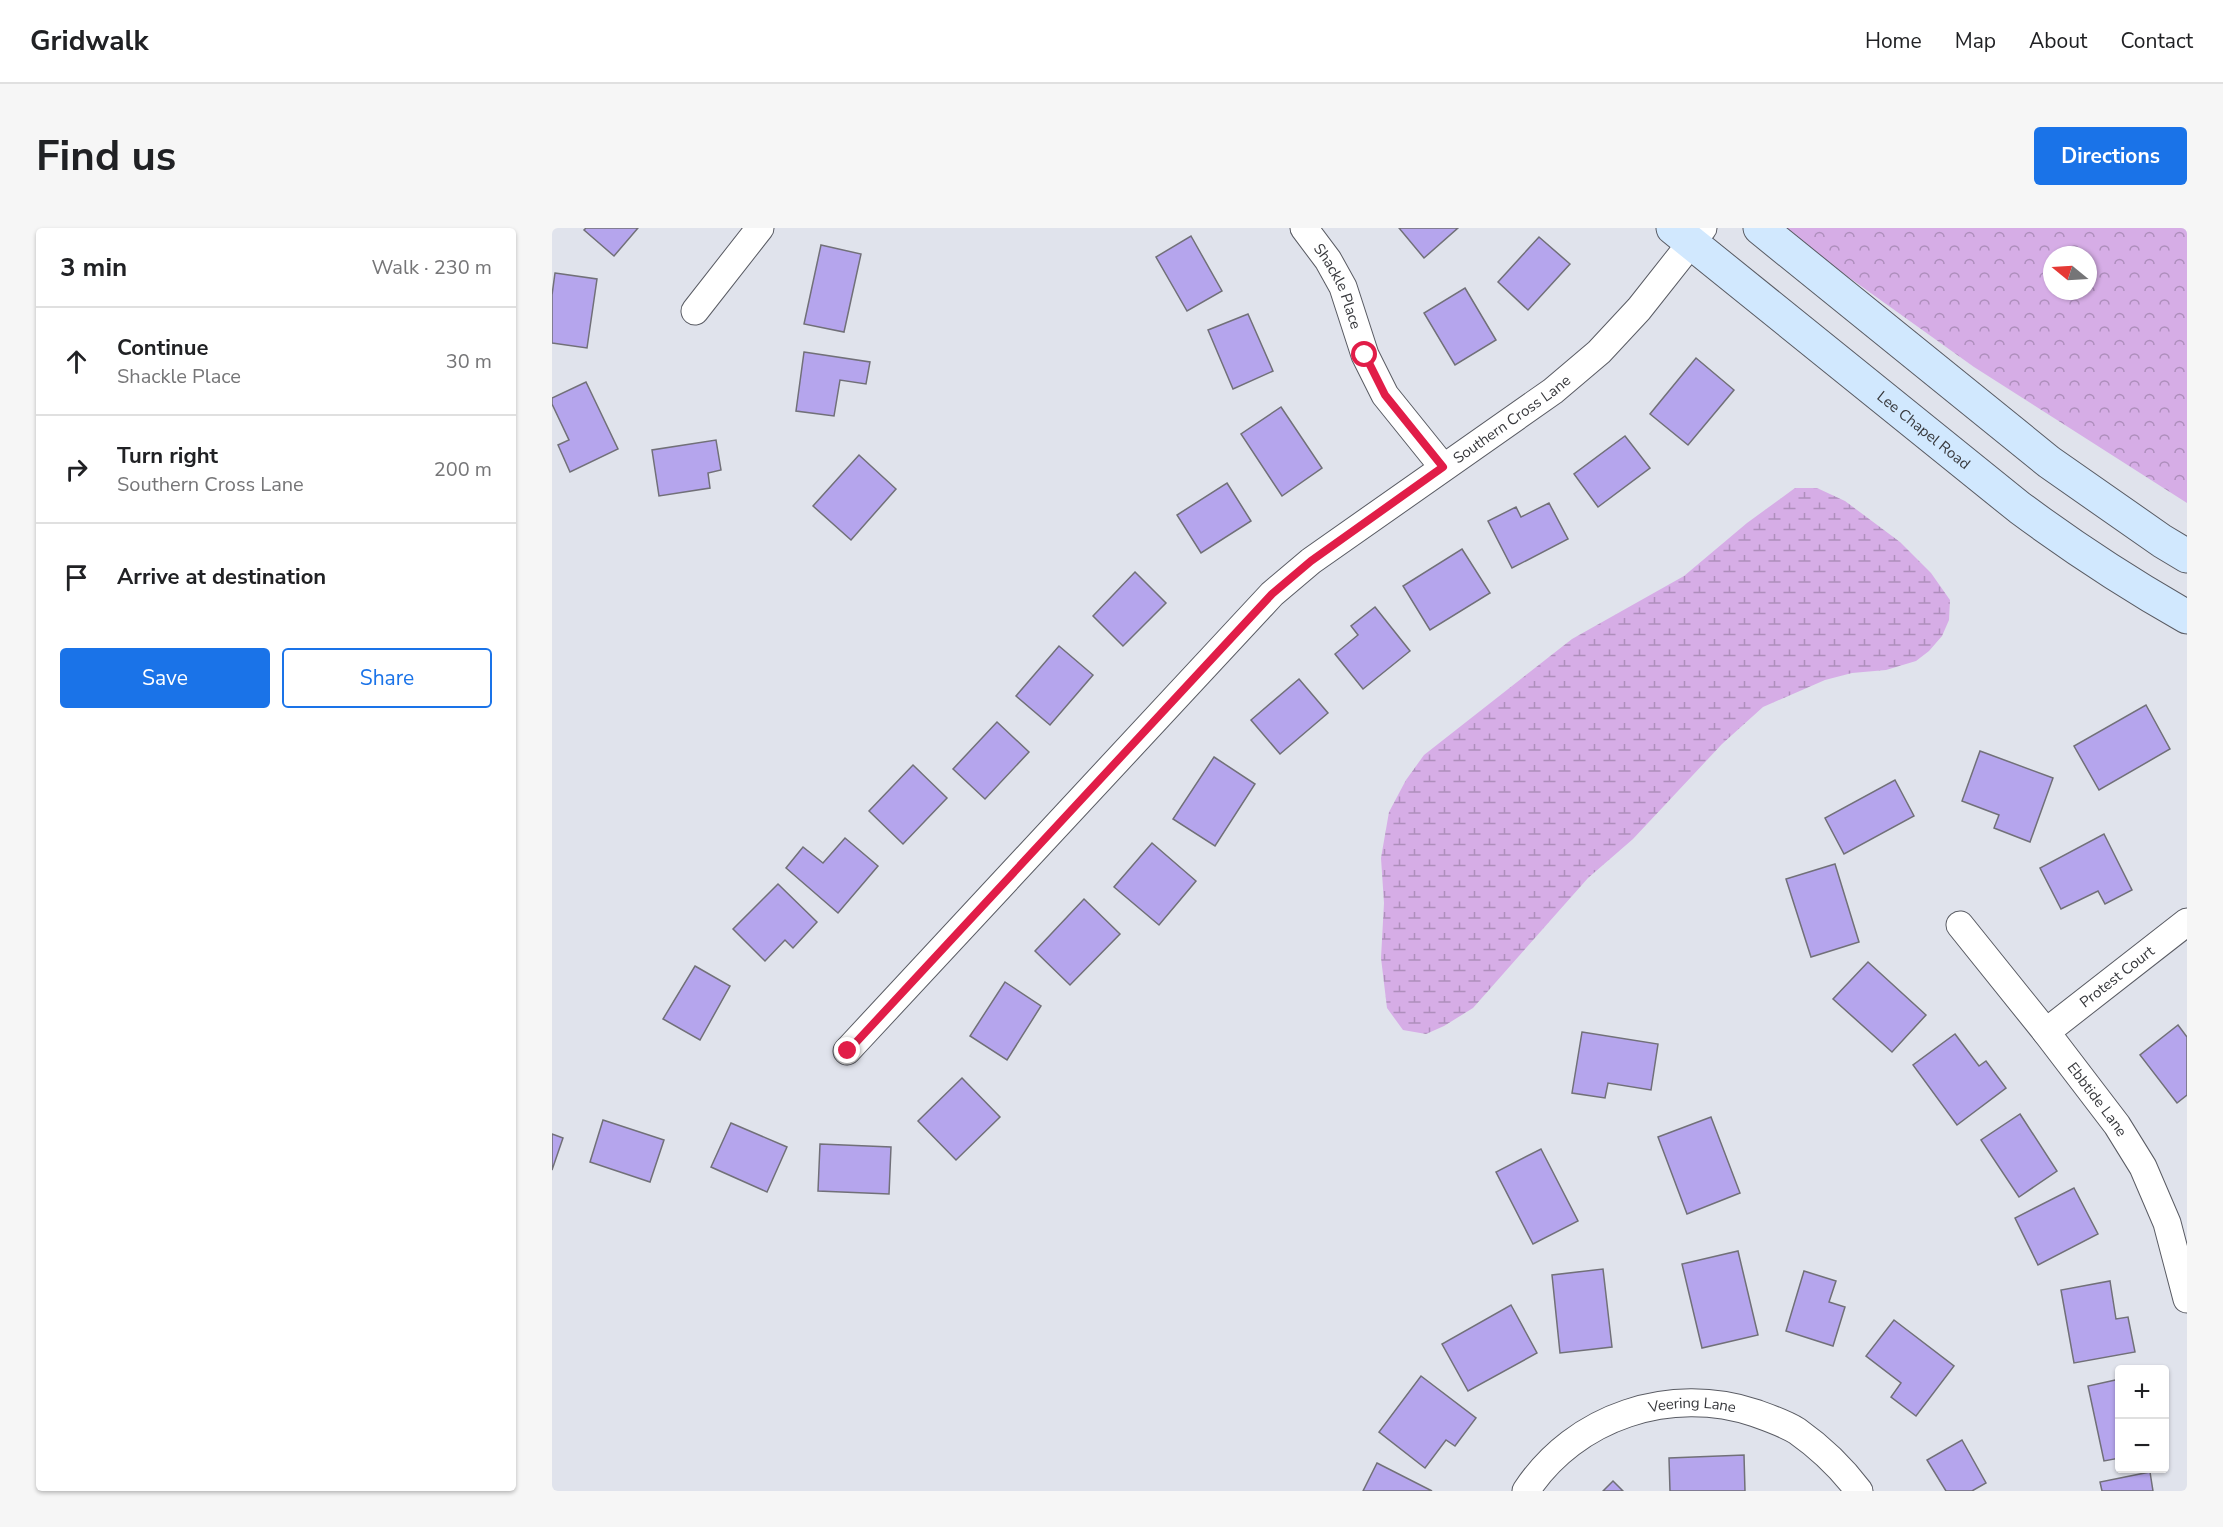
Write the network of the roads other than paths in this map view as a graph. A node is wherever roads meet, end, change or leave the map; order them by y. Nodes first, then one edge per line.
1 (760, 228) edge
2 (1304, 228) edge
3 (1760, 228) edge
4 (1689, 233) edge
5 (695, 311) dead end
6 (1443, 467) junction
7 (2187, 555) edge
8 (2187, 617) edge
9 (2187, 922) edge
10 (1960, 925) dead end
11 (2046, 1032) junction
12 (848, 1051) dead end
13 (2186, 1286) edge
14 (1526, 1491) edge
15 (1859, 1491) edge

1 - 5 street
2 - 6 street, Shackle Place
3 - 7 main road
4 - 6 street, Southern Cross Lane
4 - 8 main road, Lee Chapel Road
6 - 12 street, Southern Cross Lane
9 - 11 street, Protest Court
10 - 11 street, Ebbtide Lane
11 - 13 street, Ebbtide Lane
14 - 15 street, Veering Lane

